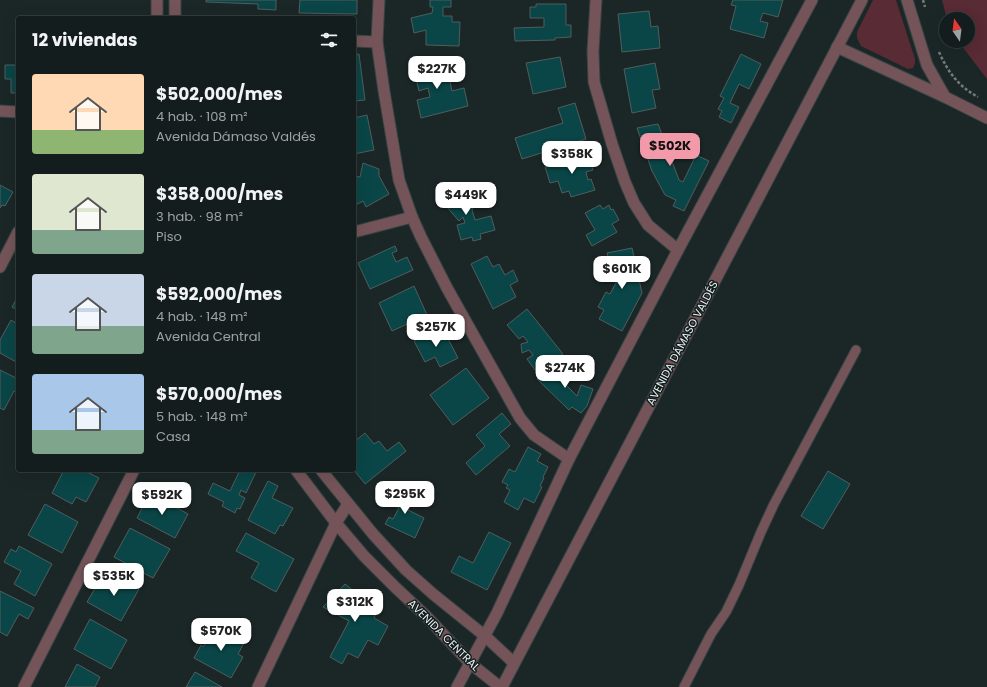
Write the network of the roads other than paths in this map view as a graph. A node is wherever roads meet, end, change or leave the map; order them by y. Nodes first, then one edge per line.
1 (157, 0) edge
2 (175, 0) edge
3 (379, 0) edge
4 (596, 0) edge
5 (812, 0) edge
6 (862, 0) edge
7 (907, 0) edge
8 (157, 16) edge
9 (175, 16) edge
10 (356, 41) edge
11 (377, 42) junction
12 (837, 47) junction
13 (945, 96) junction
14 (0, 111) edge
15 (16, 112) edge
16 (987, 118) edge
17 (412, 216) junction
18 (356, 231) edge
19 (16, 236) edge
20 (678, 250) junction
21 (0, 266) edge
22 (856, 350) dead end
23 (569, 459) junction
24 (133, 472) edge
25 (298, 472) edge
26 (323, 472) edge
27 (348, 504) junction
28 (336, 523) junction
29 (485, 636) junction
30 (470, 663) junction
31 (514, 663) junction
32 (24, 687) edge
33 (258, 687) edge
34 (457, 687) edge
35 (501, 687) edge
36 (684, 687) edge

1 - 8 street
2 - 9 street
3 - 11 street
4 - 20 street
5 - 20 street
6 - 12 street, AVENIDA DÁMASO VALDÉS
7 - 13 street
10 - 11 street
11 - 17 street
12 - 13 street
12 - 31 street, AVENIDA DÁMASO VALDÉS
13 - 16 street
14 - 15 street
17 - 18 street
17 - 23 street
19 - 21 street
20 - 23 street
22 - 36 lane
23 - 29 street
24 - 32 street
25 - 28 street, AVENIDA CENTRAL
26 - 27 street, AVENIDA CENTRAL
27 - 28 street
27 - 29 street, AVENIDA CENTRAL
28 - 30 street, AVENIDA CENTRAL
28 - 33 street
29 - 30 street
29 - 31 street, AVENIDA CENTRAL
30 - 34 street
30 - 35 street, AVENIDA CENTRAL
31 - 35 street, AVENIDA DÁMASO VALDÉS

